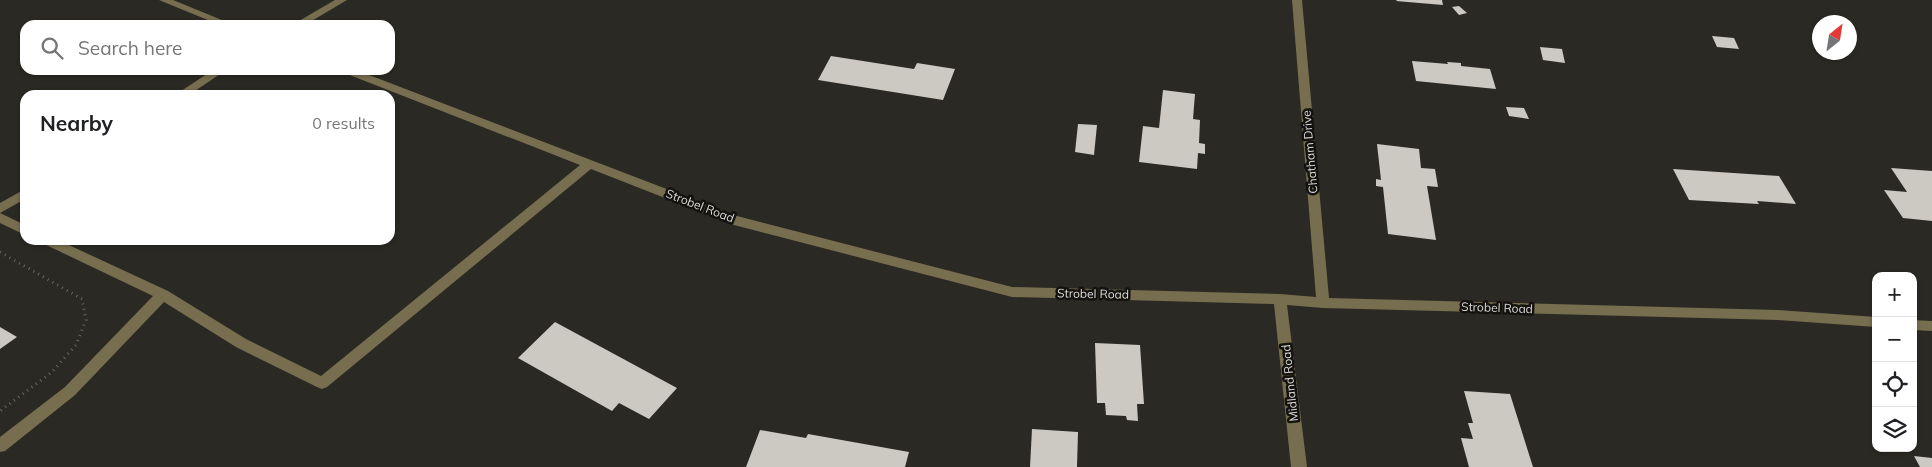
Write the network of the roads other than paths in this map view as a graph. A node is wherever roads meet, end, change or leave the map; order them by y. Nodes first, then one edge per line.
1 (164, 0) edge
2 (342, 0) edge
3 (1297, 0) edge
4 (216, 20) edge
5 (306, 20) edge
6 (213, 75) edge
7 (359, 75) edge
8 (190, 90) edge
9 (589, 164) junction
10 (20, 196) edge
11 (0, 209) edge
12 (0, 218) edge
13 (20, 228) edge
14 (57, 245) edge
15 (163, 295) junction
16 (1280, 298) junction
17 (1322, 303) junction
18 (1872, 322) edge
19 (1917, 325) edge
20 (1932, 326) edge
21 (0, 446) edge
22 (1299, 467) edge

1 - 4 street
2 - 5 street
3 - 17 street, Chatham Drive
6 - 8 street
7 - 9 street, Strobel Road
9 - 15 street
9 - 16 street, Strobel Road
10 - 11 street
12 - 13 street
14 - 15 street
15 - 21 street
16 - 17 street, Strobel Road
16 - 22 street, Midland Road
17 - 18 street, Strobel Road
19 - 20 street

